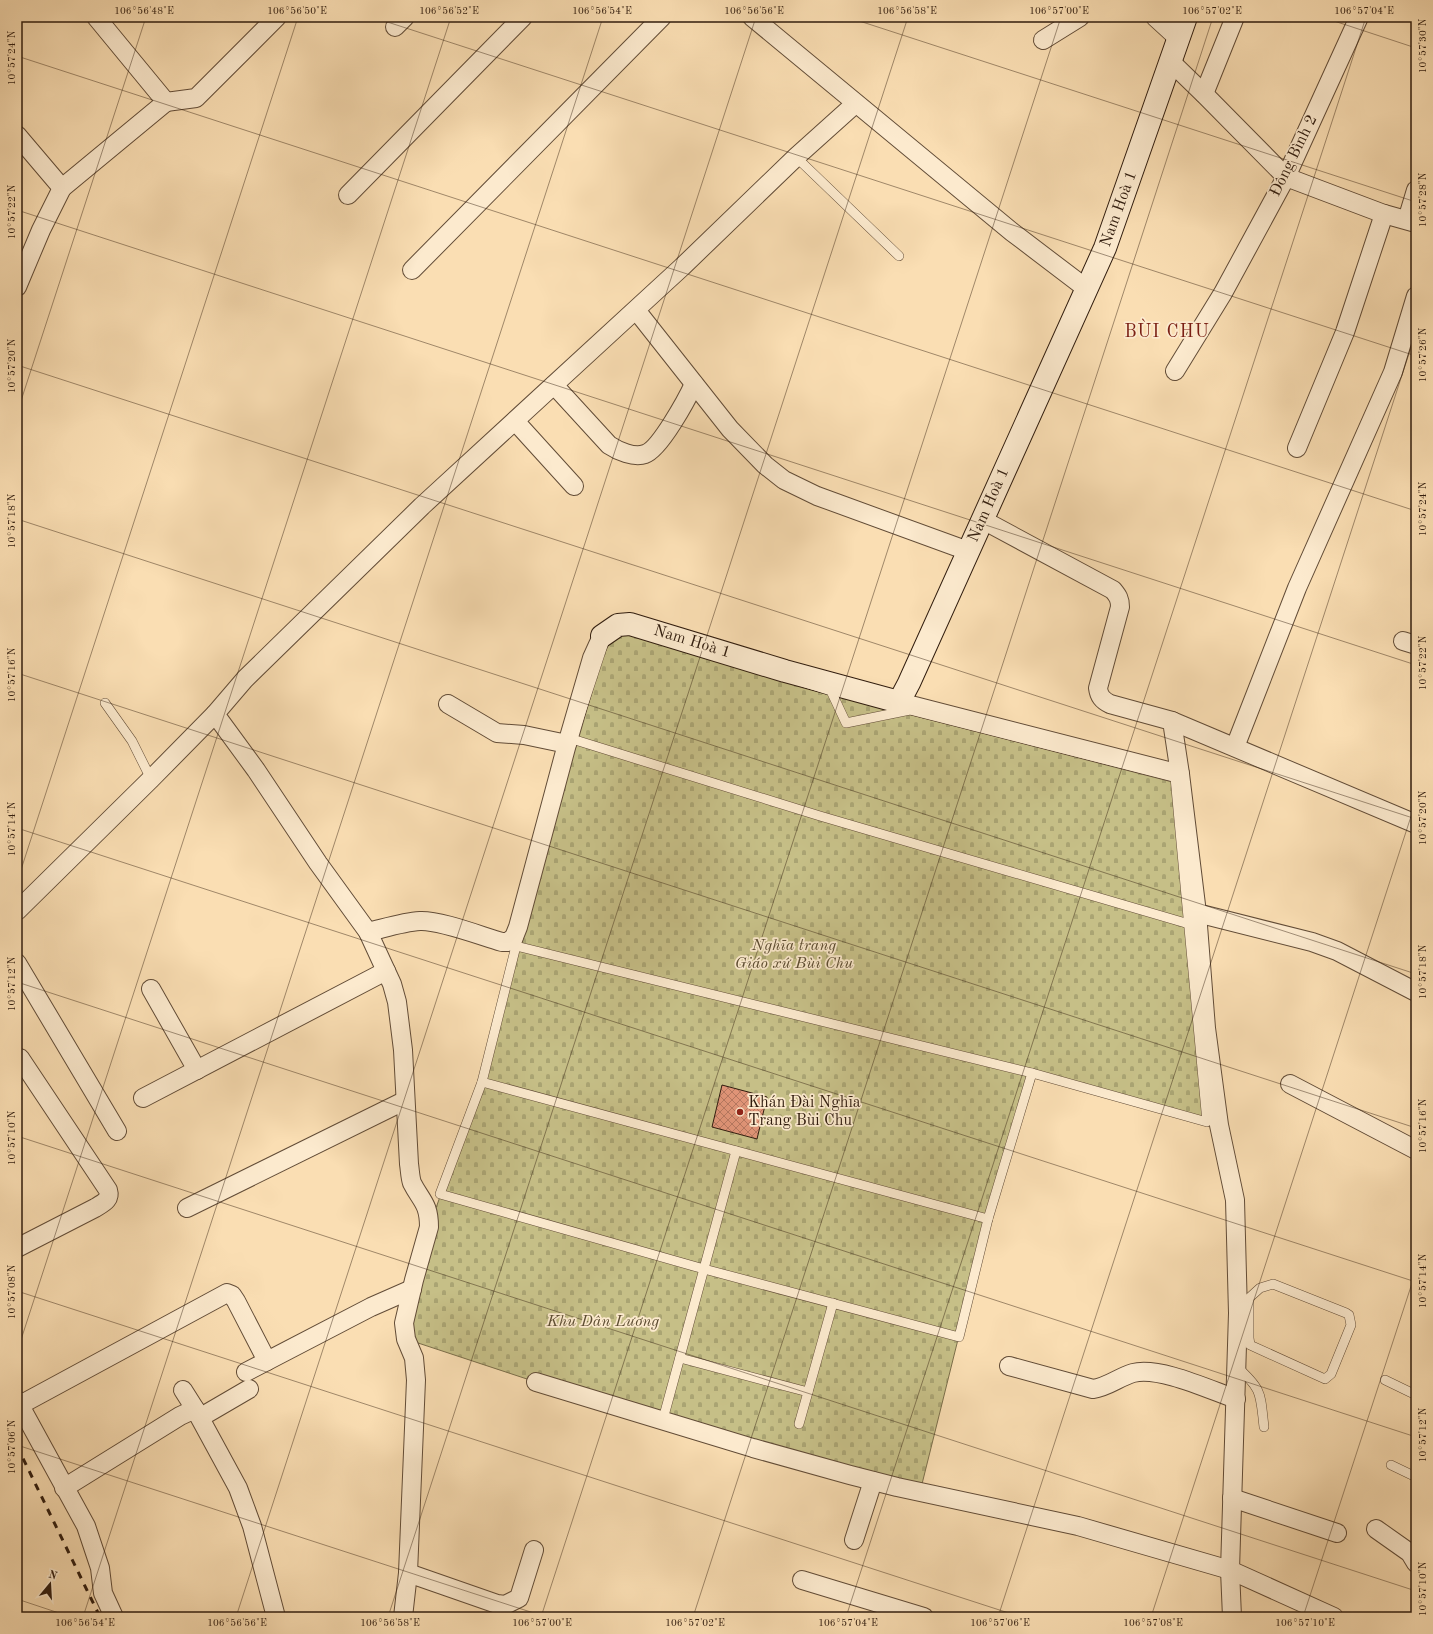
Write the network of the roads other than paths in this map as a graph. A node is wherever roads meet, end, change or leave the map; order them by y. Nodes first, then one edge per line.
1 (96, 17) edge
2 (277, 17) edge
3 (523, 17) edge
4 (662, 17) edge
5 (752, 17) edge
6 (1080, 17) edge
7 (1155, 17) edge
8 (1186, 17) edge
9 (1235, 17) edge
10 (1359, 17) edge
11 (1179, 39) junction
12 (1043, 40) dead end
13 (1171, 62) junction
14 (1204, 94) junction
15 (166, 102) junction
16 (855, 104) junction
17 (17, 135) edge
18 (796, 157) junction
19 (1286, 177) junction
20 (62, 188) junction
21 (1416, 190) edge
22 (348, 195) dead end
23 (1384, 214) junction
24 (1412, 222) edge
25 (899, 256) dead end
26 (412, 270) dead end
27 (17, 287) edge
28 (1087, 289) junction
29 (1416, 296) edge
30 (636, 310) junction
31 (1175, 371) dead end
32 (694, 384) junction
33 (554, 385) junction
34 (515, 421) junction
35 (1297, 448) dead end
36 (574, 486) dead end
37 (983, 520) junction
38 (968, 551) junction
39 (602, 636) joint
40 (898, 702) junction
41 (105, 703) dead end
42 (448, 704) dead end
43 (215, 714) junction
44 (1172, 721) junction
45 (570, 742) junction
46 (1235, 747) junction
47 (1180, 774) junction
48 (151, 779) junction
49 (1416, 824) edge
50 (17, 911) edge
51 (1193, 918) junction
52 (368, 932) junction
53 (516, 946) junction
54 (17, 963) edge
55 (386, 970) junction
56 (151, 989) dead end
57 (1416, 992) edge
58 (20, 1058) dead end
59 (197, 1070) junction
60 (1032, 1073) junction
61 (482, 1082) junction
62 (1290, 1084) dead end
63 (142, 1098) dead end
64 (404, 1101) junction
65 (117, 1131) dead end
66 (1416, 1150) edge
67 (736, 1151) junction
68 (187, 1208) dead end
69 (988, 1219) junction
70 (17, 1248) edge
71 (704, 1269) junction
72 (412, 1289) junction
73 (1249, 1298) junction
74 (832, 1303) junction
75 (1238, 1313) junction
76 (680, 1358) junction
77 (267, 1361) junction
78 (1235, 1365) junction
79 (1009, 1366) dead end
80 (1385, 1380) dead end
81 (536, 1382) dead end
82 (183, 1390) dead end
83 (808, 1392) junction
84 (1416, 1395) edge
85 (1236, 1399) junction
86 (18, 1403) edge
87 (665, 1412) dead end
88 (198, 1413) junction
89 (799, 1424) dead end
90 (1264, 1427) dead end
91 (1391, 1466) dead end
92 (1416, 1477) edge
93 (873, 1480) junction
94 (64, 1488) junction
95 (1232, 1498) junction
96 (1376, 1529) dead end
97 (1336, 1533) dead end
98 (854, 1540) dead end
99 (534, 1550) dead end
100 (1416, 1563) edge
101 (1230, 1570) junction
102 (408, 1573) junction
103 (802, 1580) dead end
104 (114, 1617) edge
105 (276, 1617) edge
106 (403, 1617) edge
107 (924, 1617) edge
108 (1232, 1617) edge
109 (1334, 1617) edge

1 - 15 street
2 - 15 street
3 - 22 street
4 - 26 street
5 - 16 street
6 - 12 street
7 - 11 street
8 - 11 street, Nam Hoà 1
9 - 14 street
10 - 19 street, Đông Bình 2
11 - 13 street, Nam Hoà 1
13 - 14 street
13 - 28 street, Nam Hoà 1
14 - 19 street
15 - 20 street
16 - 18 street
16 - 28 street
17 - 20 street
18 - 25 lane
18 - 30 street
19 - 23 street
19 - 31 street, Đông Bình 2
20 - 27 street
21 - 24 street
23 - 24 street
23 - 35 street
28 - 37 street, Nam Hoà 1
29 - 46 street
30 - 32 street
30 - 33 street
32 - 33 street
32 - 38 street
33 - 34 street
34 - 36 street
34 - 43 street
37 - 38 street, Nam Hoà 1
37 - 44 street
38 - 40 street, Nam Hoà 1
39 - 40 street, Nam Hoà 1
39 - 45 street
40 - 47 street
41 - 48 lane
42 - 45 street
43 - 48 street
43 - 52 street
44 - 46 street
44 - 47 street
45 - 51 lane
45 - 51 lane
45 - 52 street
45 - 53 lane
46 - 49 street
47 - 51 street
48 - 50 street
51 - 57 street
51 - 60 lane
51 - 75 street
52 - 55 street
53 - 60 lane
53 - 61 lane
54 - 65 street
55 - 59 street
55 - 64 street
56 - 59 street
58 - 70 street
59 - 63 street
60 - 69 lane
61 - 67 lane
61 - 71 lane
62 - 66 street
64 - 68 street
64 - 72 street
67 - 69 lane
67 - 71 lane
69 - 74 lane
71 - 74 lane
71 - 76 lane
72 - 77 street
72 - 102 street
73 - 73 lane
73 - 75 lane
74 - 83 lane
75 - 78 street
76 - 83 lane
76 - 87 lane
77 - 86 street
77 - 88 street
78 - 85 street
78 - 90 lane
79 - 85 street
80 - 84 lane
81 - 93 street
82 - 88 street
83 - 89 lane
85 - 95 street
86 - 94 street
88 - 94 street
88 - 105 street
91 - 92 lane
93 - 98 street
93 - 101 street
94 - 104 street
95 - 97 street
95 - 101 street
96 - 100 street
99 - 102 street
101 - 108 street
101 - 109 street
102 - 106 street
103 - 107 street

